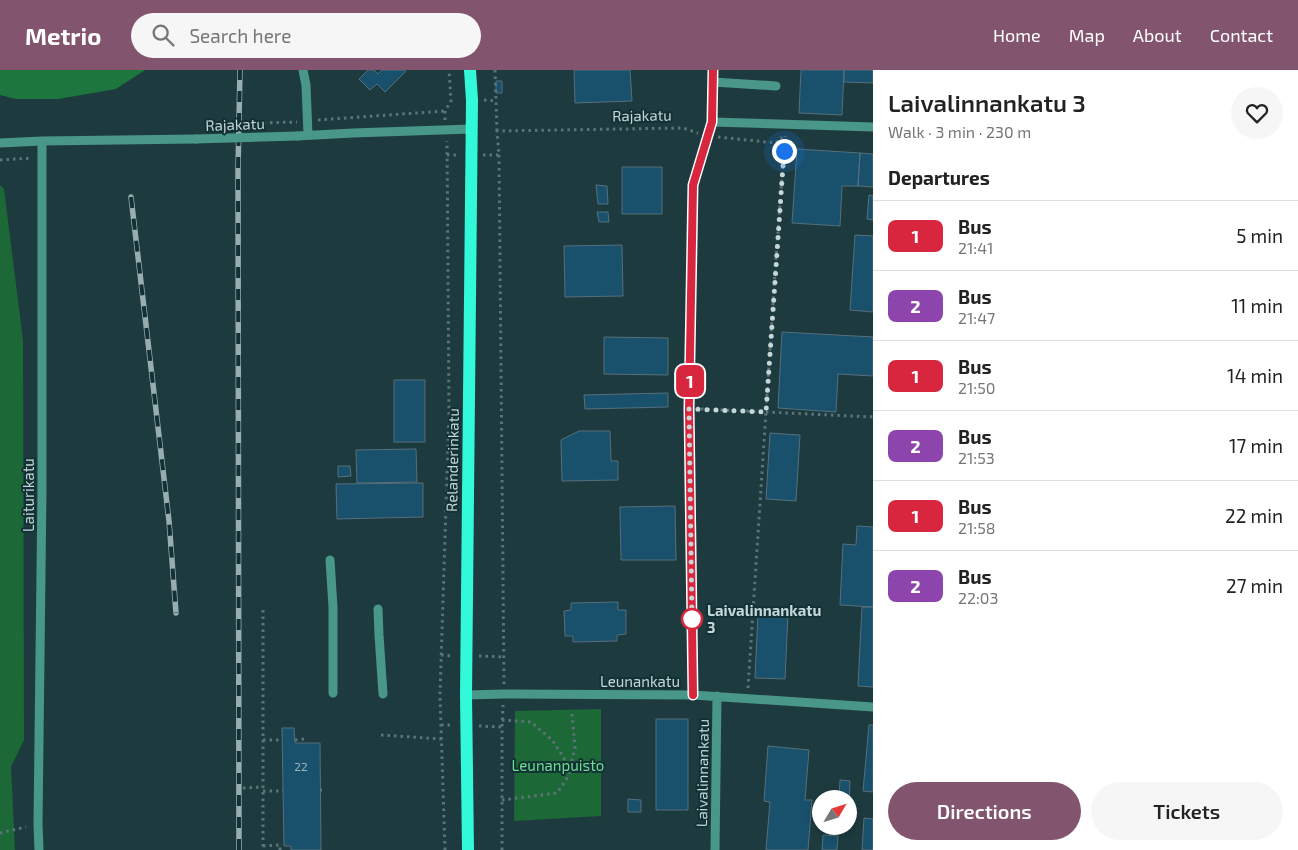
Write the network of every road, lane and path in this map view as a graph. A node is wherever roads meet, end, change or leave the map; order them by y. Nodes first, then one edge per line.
1 (304, 70) edge
2 (448, 70) edge
3 (470, 70) edge
4 (495, 70) edge
5 (713, 70) edge
6 (713, 82) junction
7 (776, 86) dead end
8 (307, 121) junction
9 (712, 122) junction
10 (214, 125) dead end
11 (873, 127) edge
12 (471, 129) junction
13 (497, 130) junction
14 (308, 135) junction
15 (708, 136) junction
16 (42, 141) junction
17 (0, 143) edge
18 (471, 155) junction
19 (499, 155) junction
20 (43, 158) junction
21 (0, 160) edge
22 (689, 409) junction
23 (766, 412) junction
24 (873, 417) edge
25 (330, 560) dead end
26 (378, 609) dead end
27 (263, 610) dead end
28 (748, 680) dead end
29 (333, 693) dead end
30 (383, 694) dead end
31 (504, 694) junction
32 (466, 695) junction
33 (693, 695) junction
34 (717, 696) junction
35 (873, 707) edge
36 (572, 714) dead end
37 (502, 720) junction
38 (380, 735) dead end
39 (442, 738) junction
40 (305, 739) dead end
41 (263, 740) junction
42 (282, 740) dead end
43 (294, 740) dead end
44 (570, 769) junction
45 (243, 788) dead end
46 (263, 789) junction
47 (283, 791) dead end
48 (502, 800) junction
49 (38, 824) junction
50 (0, 833) edge
51 (263, 848) edge
52 (39, 850) edge
53 (280, 850) edge
54 (445, 850) edge
55 (468, 850) edge
56 (502, 850) edge
57 (715, 850) edge

1 - 8 street
2 - 8 path
3 - 12 main road, Relanderinkatu
4 - 13 path
5 - 6 street
6 - 7 street
6 - 9 street
8 - 10 path, bridge
8 - 14 street
9 - 11 street
9 - 15 street
12 - 14 street, Rajakatu
12 - 18 main road, Relanderinkatu
13 - 15 path, Rajakatu
13 - 19 path
14 - 16 street, Rajakatu, bridge
15 - 22 street
15 - 23 path, Rajakatu
16 - 17 street, Rajakatu
16 - 20 street, Laiturikatu
18 - 19 path
18 - 32 main road, Relanderinkatu
18 - 39 path
19 - 31 path
20 - 21 path
20 - 49 street, Laiturikatu
22 - 23 path
22 - 33 street
23 - 24 path
23 - 28 path
25 - 29 street
26 - 30 street
27 - 41 path
31 - 32 street, Leunankatu
31 - 33 street, Leunankatu
31 - 37 path
32 - 55 main road, Relanderinkatu
33 - 34 street, Leunankatu
34 - 35 street, Leunankatu
34 - 57 street, Laivalinnankatu
36 - 44 path
37 - 44 path
37 - 48 path
38 - 39 path
39 - 54 path
40 - 43 path
41 - 42 path
41 - 46 path
44 - 48 path
45 - 46 path
46 - 47 path
46 - 51 path
48 - 56 path
49 - 50 path
49 - 52 street, Laiturikatu
51 - 53 path

